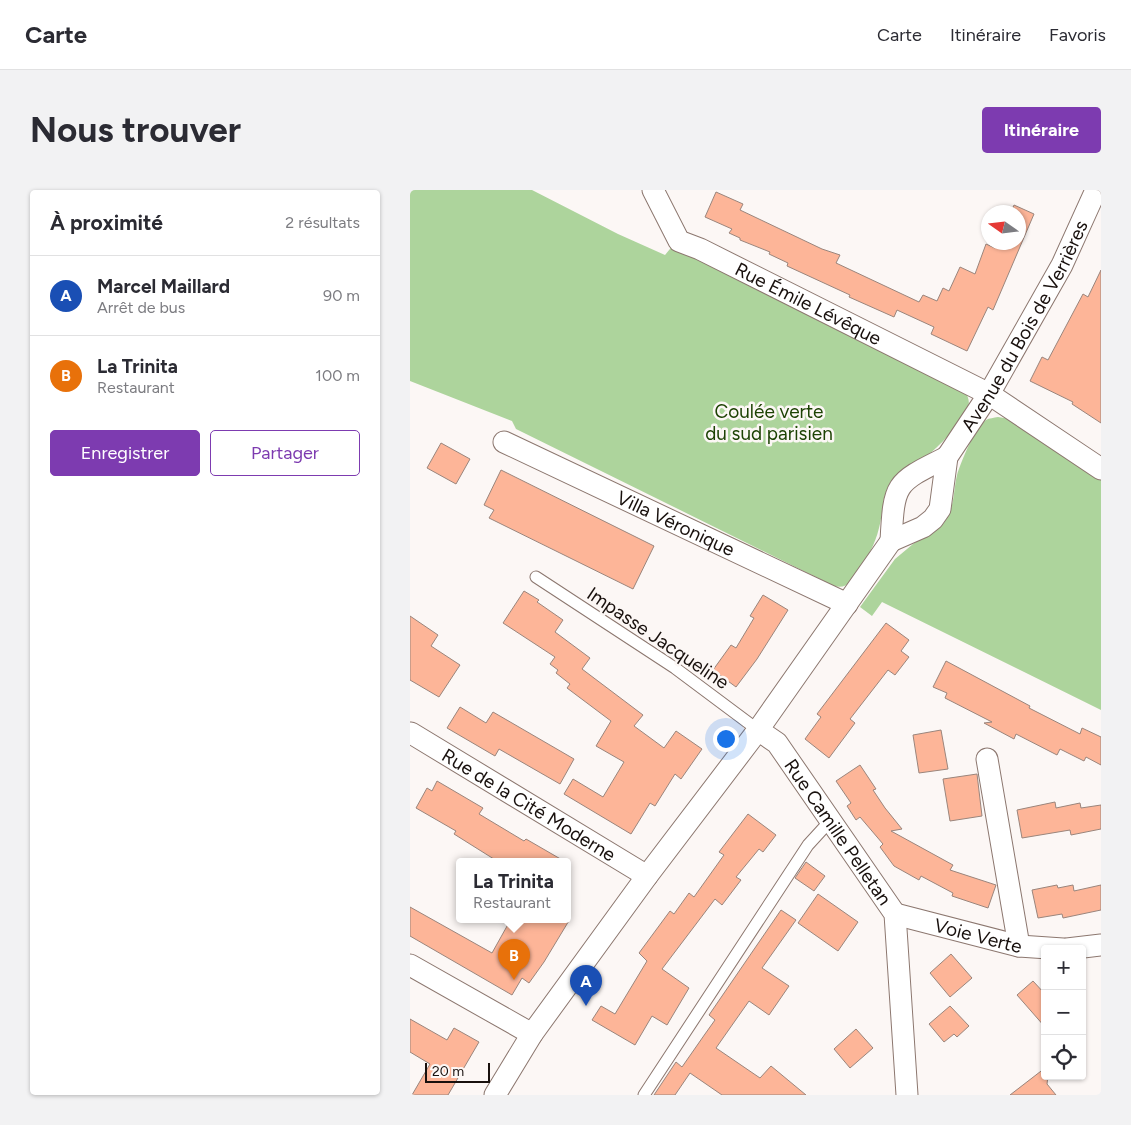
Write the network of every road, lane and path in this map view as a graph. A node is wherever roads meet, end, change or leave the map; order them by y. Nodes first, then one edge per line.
1 (653, 190) edge
2 (1096, 190) edge
3 (988, 394) junction
4 (504, 442) dead end
5 (947, 457) junction
6 (1099, 464) edge
7 (891, 541) junction
8 (536, 577) dead end
9 (846, 604) junction
10 (758, 730) junction
11 (410, 732) edge
12 (987, 759) dead end
13 (830, 820) junction
14 (647, 876) junction
15 (895, 914) junction
16 (1101, 945) edge
17 (1019, 946) junction
18 (1086, 947) edge
19 (1041, 948) edge
20 (410, 965) edge
21 (532, 1034) junction
22 (494, 1095) edge
23 (644, 1095) edge
24 (907, 1095) edge

1 - 3 street, Rue Émile Lévêque
2 - 3 street, Avenue du Bois de Verrières
3 - 5 street, Avenue du Bois de Verrières
3 - 6 street, Rue Émile Lévêque
4 - 9 street, Villa Véronique
5 - 7 street
5 - 7 street
7 - 9 street
8 - 10 lane, Impasse Jacqueline
9 - 10 street
10 - 13 street, Rue Camille Pelletan
10 - 14 street
11 - 14 street, Rue de la Cité Moderne
12 - 17 street
13 - 15 street, Rue Camille Pelletan
13 - 23 lane
14 - 21 street
15 - 17 street, Voie Verte
15 - 24 street, Rue Camille Pelletan
16 - 18 street
17 - 19 street, Voie Verte
20 - 21 street
21 - 22 street

